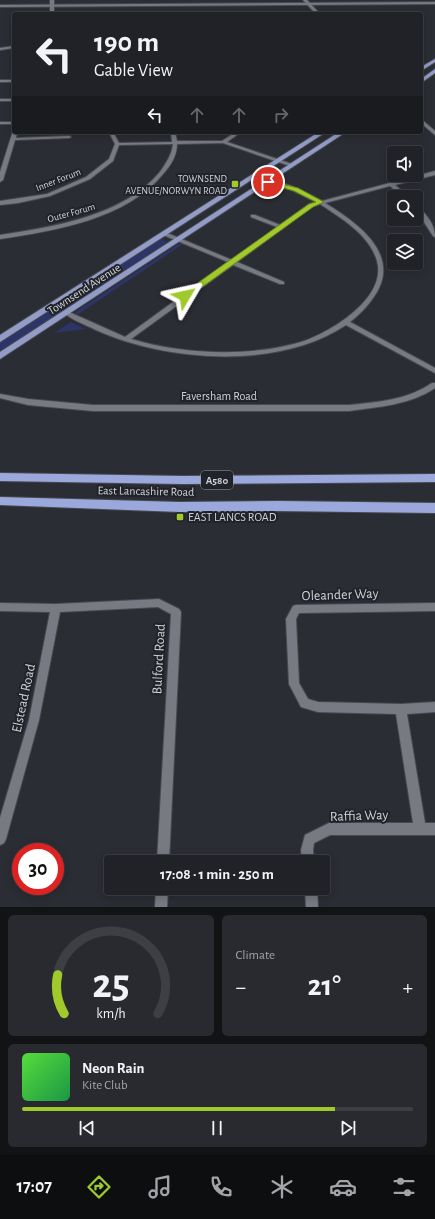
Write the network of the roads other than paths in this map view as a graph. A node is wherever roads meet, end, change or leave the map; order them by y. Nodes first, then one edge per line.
1 (52, 0) edge
2 (305, 0) edge
3 (435, 3) edge
4 (310, 5) junction
5 (0, 6) edge
6 (435, 6) edge
7 (53, 7) junction
8 (0, 10) edge
9 (52, 12) edge
10 (316, 12) edge
11 (1, 47) edge
12 (12, 48) edge
13 (435, 60) edge
14 (423, 68) edge
15 (435, 71) edge
16 (423, 80) edge
17 (0, 81) edge
18 (12, 81) edge
19 (0, 100) edge
20 (12, 100) edge
21 (423, 122) edge
22 (0, 123) edge
23 (12, 123) edge
24 (15, 134) edge
25 (112, 134) edge
26 (174, 134) edge
27 (236, 134) edge
28 (320, 134) edge
29 (340, 134) edge
30 (435, 134) edge
31 (69, 137) dead end
32 (14, 139) junction
33 (176, 142) junction
34 (223, 142) junction
35 (117, 144) junction
36 (278, 161) junction
37 (292, 165) junction
38 (435, 173) edge
39 (0, 177) edge
40 (268, 182) junction
41 (391, 184) junction
42 (398, 190) edge
43 (321, 202) junction
44 (0, 203) edge
45 (423, 215) edge
46 (252, 216) dead end
47 (281, 227) junction
48 (165, 234) junction
49 (435, 235) edge
50 (0, 237) edge
51 (179, 240) junction
52 (232, 262) junction
53 (282, 283) dead end
54 (67, 313) junction
55 (347, 323) junction
56 (0, 339) edge
57 (126, 339) junction
58 (0, 356) edge
59 (435, 371) edge
60 (435, 385) edge
61 (0, 396) edge
62 (0, 477) edge
63 (435, 478) edge
64 (0, 501) edge
65 (435, 508) edge
66 (435, 607) edge
67 (0, 608) edge
68 (56, 608) junction
69 (435, 708) edge
70 (401, 709) junction
71 (420, 829) junction
72 (435, 829) edge
73 (0, 839) edge
74 (163, 855) edge
75 (307, 855) edge
76 (162, 895) edge
77 (311, 895) edge
78 (161, 907) edge
79 (312, 907) edge

1 - 7 street
2 - 4 street
3 - 4 street
4 - 6 street
4 - 7 street
4 - 10 street
5 - 7 street
7 - 8 street
7 - 9 street
11 - 12 street
13 - 14 main road
15 - 16 main road
17 - 18 street
19 - 20 street
21 - 30 street
22 - 23 street
24 - 32 street
25 - 35 street
26 - 33 street
27 - 34 street
28 - 36 main road, Townsend Avenue
29 - 37 main road, Townsend Avenue
31 - 32 street
32 - 39 street
33 - 34 street
33 - 35 street
33 - 50 street, Outer Forum
34 - 36 street
35 - 44 street, Inner Forum
36 - 37 street
36 - 48 main road, Townsend Avenue
37 - 40 main road, Townsend Avenue
38 - 41 street
40 - 43 street
40 - 51 main road, Townsend Avenue
41 - 42 street
41 - 43 street
43 - 47 street
43 - 55 street
45 - 49 street
46 - 47 street
47 - 52 street
48 - 51 street
48 - 56 main road, Townsend Avenue
51 - 52 street
51 - 54 main road, Townsend Avenue
52 - 53 street
52 - 57 street
54 - 57 street
54 - 58 main road, Townsend Avenue
55 - 57 street
55 - 59 street
60 - 61 street, Faversham Road
62 - 63 highway, East Lancashire Road / A580
64 - 65 highway, East Lancashire Road / A580
66 - 70 street, Oleander Way
67 - 68 street, Bulford Road
68 - 73 street, Elstead Road
68 - 74 street, Bulford Road
69 - 70 street, Oleander Way
70 - 71 street
71 - 72 street, Raffia Way
71 - 75 street, Raffia Way
76 - 78 street
77 - 79 street

